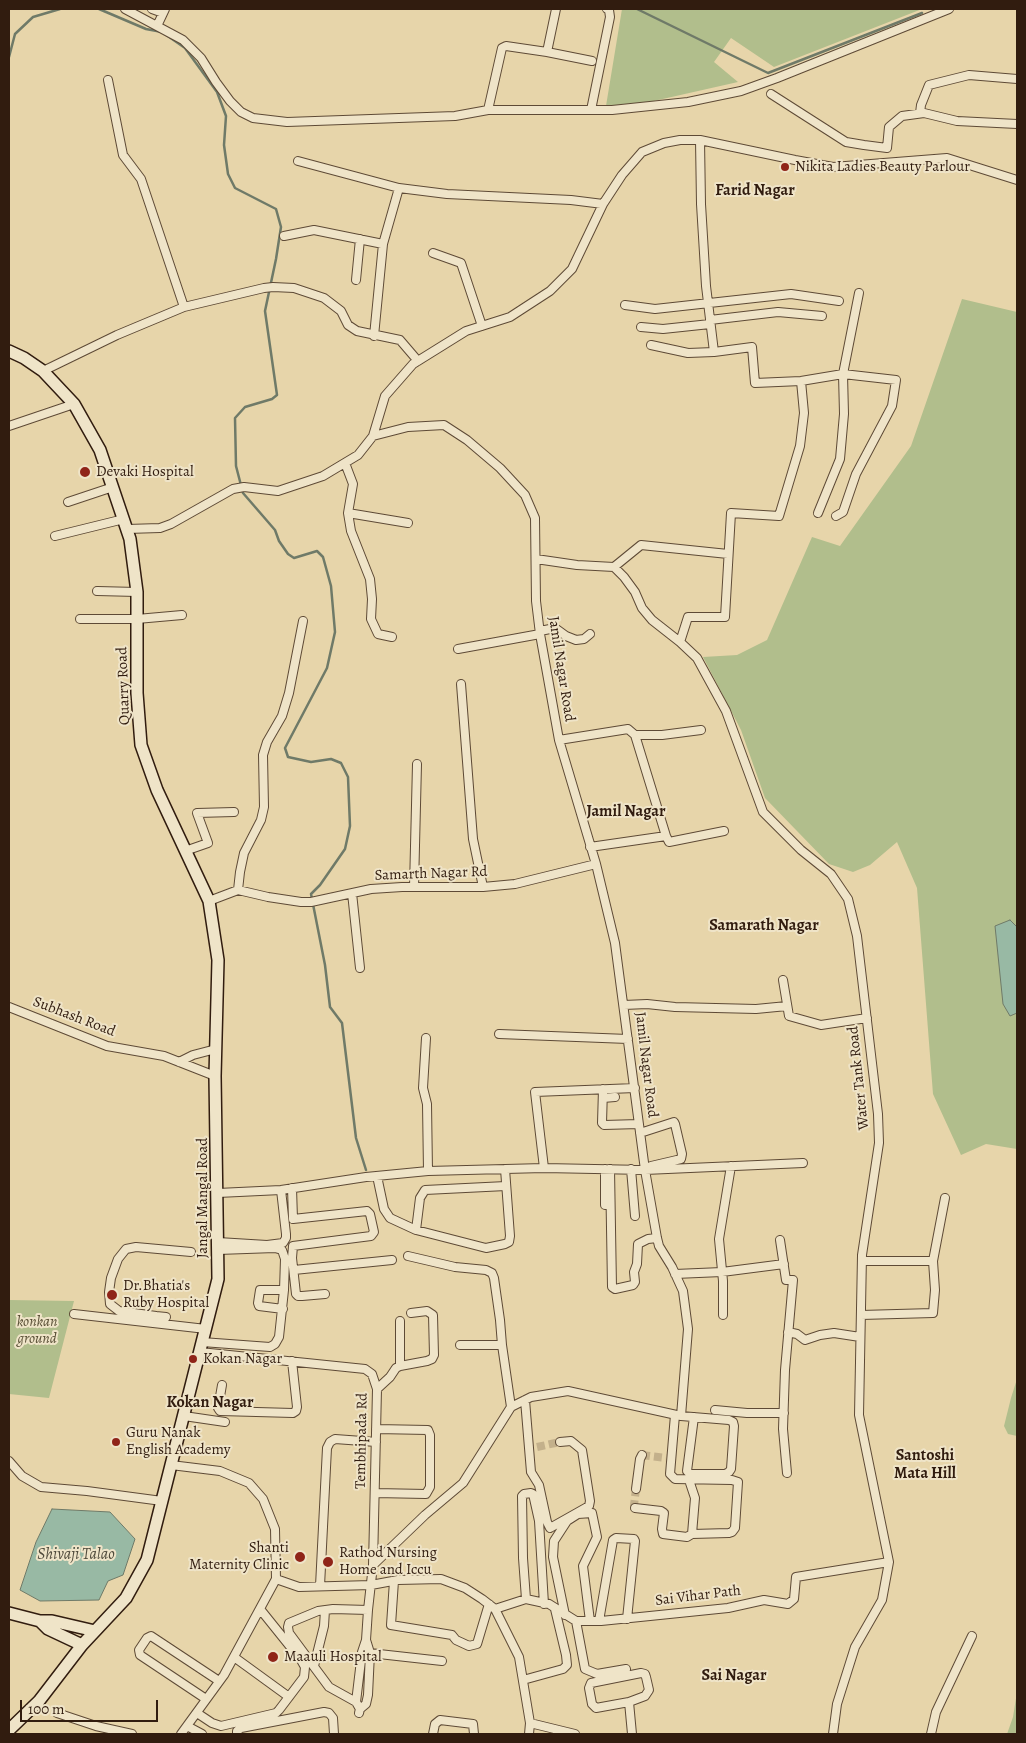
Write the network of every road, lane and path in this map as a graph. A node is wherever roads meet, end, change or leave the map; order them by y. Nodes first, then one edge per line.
1 (125, 9) edge
2 (152, 9) edge
3 (556, 9) edge
4 (607, 9) edge
5 (950, 9) edge
6 (164, 11) edge
7 (156, 26) junction
8 (547, 52) junction
9 (592, 61) dead end
10 (1017, 79) edge
11 (108, 80) dead end
12 (771, 94) dead end
13 (488, 110) junction
14 (591, 110) junction
15 (920, 113) junction
16 (1017, 124) edge
17 (700, 140) junction
18 (298, 161) dead end
19 (1017, 180) edge
20 (399, 188) junction
21 (603, 204) junction
22 (284, 236) dead end
23 (360, 239) junction
24 (383, 244) junction
25 (433, 253) dead end
26 (356, 280) dead end
27 (859, 292) dead end
28 (839, 301) dead end
29 (708, 304) junction
30 (625, 305) dead end
31 (184, 307) junction
32 (822, 316) dead end
33 (710, 322) junction
34 (482, 326) junction
35 (641, 327) dead end
36 (374, 336) junction
37 (651, 345) dead end
38 (9, 351) edge
39 (714, 352) junction
40 (418, 361) junction
41 (43, 371) junction
42 (843, 374) junction
43 (801, 380) junction
44 (74, 404) junction
45 (9, 426) edge
46 (373, 436) junction
47 (346, 463) junction
48 (113, 488) junction
49 (68, 502) dead end
50 (348, 513) junction
51 (818, 513) dead end
52 (836, 516) dead end
53 (408, 523) dead end
54 (125, 524) junction
55 (55, 536) dead end
56 (728, 554) junction
57 (536, 558) junction
58 (614, 567) junction
59 (97, 591) dead end
60 (137, 592) junction
61 (182, 615) dead end
62 (137, 619) junction
63 (80, 620) dead end
64 (303, 621) dead end
65 (540, 632) junction
66 (590, 634) dead end
67 (392, 637) dead end
68 (680, 642) junction
69 (458, 649) dead end
70 (461, 684) dead end
71 (701, 730) dead end
72 (635, 735) junction
73 (559, 740) junction
74 (417, 764) dead end
75 (234, 812) dead end
76 (724, 831) dead end
77 (666, 836) junction
78 (590, 847) junction
79 (186, 851) junction
80 (596, 864) junction
81 (483, 887) junction
82 (414, 888) junction
83 (238, 890) junction
84 (352, 893) junction
85 (209, 901) junction
86 (360, 968) dead end
87 (783, 980) dead end
88 (624, 1005) junction
89 (788, 1006) junction
90 (9, 1007) edge
91 (867, 1018) junction
92 (500, 1034) dead end
93 (426, 1038) dead end
94 (628, 1038) junction
95 (216, 1049) junction
96 (179, 1062) junction
97 (215, 1076) junction
98 (635, 1088) junction
99 (603, 1094) junction
100 (615, 1097) dead end
101 (639, 1124) junction
102 (640, 1133) junction
103 (803, 1162) dead end
104 (731, 1166) junction
105 (544, 1168) junction
106 (645, 1168) junction
107 (505, 1169) junction
108 (608, 1169) junction
109 (631, 1170) junction
110 (428, 1171) junction
111 (377, 1176) junction
112 (506, 1186) junction
113 (292, 1188) junction
114 (281, 1190) junction
115 (218, 1193) junction
116 (945, 1198) dead end
117 (635, 1216) dead end
118 (416, 1230) junction
119 (657, 1238) junction
120 (780, 1240) dead end
121 (218, 1246) junction
122 (191, 1252) dead end
123 (408, 1256) dead end
124 (392, 1260) dead end
125 (862, 1261) junction
126 (933, 1261) junction
127 (784, 1264) junction
128 (294, 1270) junction
129 (722, 1272) junction
130 (675, 1274) junction
131 (607, 1282) dead end
132 (284, 1290) junction
133 (325, 1294) dead end
134 (283, 1309) junction
135 (411, 1313) dead end
136 (74, 1314) dead end
137 (723, 1315) dead end
138 (860, 1316) junction
139 (166, 1317) dead end
140 (155, 1319) junction
141 (400, 1321) dead end
142 (206, 1329) junction
143 (788, 1332) junction
144 (860, 1337) junction
145 (460, 1345) dead end
146 (502, 1345) junction
147 (201, 1347) junction
148 (292, 1362) junction
149 (400, 1366) junction
150 (222, 1385) dead end
151 (377, 1388) junction
152 (525, 1400) junction
153 (511, 1407) junction
154 (715, 1410) dead end
155 (784, 1413) junction
156 (678, 1415) junction
157 (184, 1416) junction
158 (694, 1417) junction
159 (225, 1422) dead end
160 (376, 1430) junction
161 (376, 1442) junction
162 (560, 1442) tunnel mouth
163 (642, 1455) dead end
164 (9, 1461) edge
165 (172, 1465) junction
166 (787, 1473) dead end
167 (689, 1480) junction
168 (636, 1489) tunnel mouth
169 (375, 1492) junction
170 (162, 1501) junction
171 (636, 1508) dead end
172 (692, 1534) junction
173 (889, 1562) junction
174 (374, 1565) junction
175 (276, 1579) junction
176 (394, 1581) junction
177 (371, 1585) junction
178 (320, 1586) junction
179 (526, 1599) junction
180 (544, 1604) junction
181 (492, 1607) junction
182 (260, 1609) junction
183 (555, 1609) junction
184 (325, 1610) junction
185 (368, 1610) junction
186 (9, 1613) edge
187 (565, 1615) junction
188 (627, 1619) junction
189 (40, 1621) junction
190 (576, 1621) junction
191 (590, 1621) junction
192 (599, 1621) junction
193 (95, 1631) junction
194 (972, 1636) dead end
195 (366, 1640) junction
196 (82, 1645) junction
197 (370, 1653) junction
198 (234, 1657) junction
199 (442, 1661) dead end
200 (314, 1666) junction
201 (626, 1669) dead end
202 (523, 1680) junction
203 (219, 1681) junction
204 (289, 1697) junction
205 (206, 1699) junction
206 (630, 1702) junction
207 (359, 1708) junction
208 (58, 1713) dead end
209 (196, 1713) junction
210 (530, 1723) junction
211 (187, 1726) junction
212 (9, 1730) edge
213 (132, 1734) edge
214 (181, 1734) edge
215 (202, 1734) edge
216 (237, 1734) edge
217 (334, 1734) edge
218 (433, 1734) edge
219 (474, 1734) edge
220 (529, 1734) edge
221 (575, 1734) edge
222 (632, 1734) edge
223 (833, 1734) edge
224 (931, 1734) edge

1 - 7 street
2 - 6 street
3 - 8 street
4 - 14 street
5 - 14 street
6 - 7 street
7 - 13 street
8 - 9 street
8 - 13 street
10 - 15 street
11 - 31 street
12 - 15 street
13 - 14 street
15 - 16 street
17 - 19 street
17 - 21 street
17 - 29 street
18 - 20 street
20 - 21 street
20 - 24 street
21 - 34 street
22 - 23 street
23 - 24 street
23 - 26 street
24 - 36 street
25 - 34 street
27 - 42 street
28 - 29 street
29 - 30 street
29 - 33 street
31 - 36 street
31 - 41 street
32 - 33 street
33 - 35 street
33 - 39 street
34 - 40 street
36 - 40 street
37 - 39 street
38 - 41 main road, Quarry Road
39 - 43 street
40 - 46 street
41 - 44 main road, Quarry Road
42 - 43 street
42 - 51 street
42 - 52 street
43 - 56 street
44 - 45 street
44 - 48 main road, Quarry Road
46 - 47 street
46 - 57 street, Jamil Nagar Road
47 - 50 street
47 - 54 street
48 - 49 street
48 - 54 main road, Quarry Road
50 - 53 street
50 - 67 street
54 - 55 street
54 - 60 main road, Quarry Road
56 - 58 street
56 - 68 street
57 - 58 street
57 - 65 street, Jamil Nagar Road
58 - 68 street, Water Tank Road
59 - 60 street
60 - 62 main road, Quarry Road
61 - 62 street
62 - 63 street
62 - 79 main road, Quarry Road
64 - 83 street
65 - 66 street
65 - 69 street
65 - 73 street, Jamil Nagar Road
68 - 91 street, Water Tank Road
70 - 81 street
71 - 72 street
72 - 73 street
72 - 77 street
73 - 78 street, Jamil Nagar Road
74 - 82 street
75 - 79 street
76 - 77 street
77 - 78 street
78 - 80 street, Jamil Nagar Road
79 - 85 main road, Quarry Road
80 - 81 street, Samarth Nagar Rd
80 - 88 street, Jamil Nagar Road
81 - 82 street, Samarth Nagar Rd
82 - 84 street, Samarth Nagar Rd
83 - 84 street, Samarth Nagar Rd
83 - 85 street
84 - 86 street
85 - 95 main road, Quarry Road
87 - 89 street
88 - 89 street
88 - 94 street, Jamil Nagar Road
89 - 91 street
90 - 96 street, Subhash Road
91 - 125 street, Water Tank Road
92 - 94 street
93 - 110 street
94 - 98 street, Jamil Nagar Road
95 - 96 street
95 - 97 main road, Jangal Mangal Road
96 - 97 street, Subhash Road
97 - 115 main road, Jangal Mangal Road
98 - 99 street
98 - 101 street, Jamil Nagar Road
99 - 100 street
99 - 101 street
99 - 105 street
101 - 102 street, Jamil Nagar Road
102 - 106 street, Jamil Nagar Road
102 - 106 street
103 - 104 street
104 - 106 street
104 - 129 street
105 - 107 street
105 - 108 street
106 - 109 street
106 - 119 street, Jamil Nagar Road
107 - 110 street
107 - 112 street
108 - 109 street
108 - 119 street
108 - 131 street
109 - 117 street
110 - 111 street
111 - 113 street
111 - 118 street
112 - 118 street
112 - 118 street
113 - 114 street
113 - 128 street
114 - 115 street
114 - 121 street
115 - 121 main road, Jangal Mangal Road
116 - 126 street
119 - 130 street, Jamil Nagar Road
120 - 127 street
121 - 132 street
121 - 142 main road, Jangal Mangal Road
122 - 140 street
123 - 146 street
124 - 128 street
125 - 126 street
125 - 138 street, Water Tank Road
126 - 138 street
127 - 129 street
127 - 143 street
128 - 133 street
129 - 130 street
129 - 137 street
130 - 156 street, Jamil Nagar Road
132 - 134 street
132 - 134 street
134 - 147 street
135 - 149 street
136 - 140 street
138 - 144 street, Water Tank Road
139 - 140 street
140 - 142 street
141 - 149 street
142 - 147 main road, Jangal Mangal Road
143 - 144 street
143 - 155 street
144 - 173 street, Water Tank Road
145 - 146 street
146 - 153 street
147 - 148 street, Tembhipada Rd
147 - 157 main road, Jangal Mangal Road
148 - 150 street
148 - 151 street, Tembhipada Rd
149 - 151 street
151 - 160 street, Tembhipada Rd
152 - 153 street
152 - 156 street
152 - 162 street
153 - 174 street
154 - 155 street
155 - 166 street
156 - 158 street
156 - 167 street, Jamil Nagar Road
157 - 159 street
157 - 165 main road, Jangal Mangal Road
158 - 158 street
160 - 161 street, Tembhipada Rd
160 - 169 street
161 - 169 street, Tembhipada Rd
161 - 178 street
163 - 168 street
164 - 170 street
165 - 170 main road, Jangal Mangal Road
165 - 175 street
167 - 172 street
167 - 172 street
169 - 174 street, Tembhipada Rd
170 - 193 main road, Jangal Mangal Road
171 - 172 street
173 - 188 street, Sai Vihar Path
173 - 223 street, Water Tank Road
174 - 177 street
175 - 178 street
175 - 182 street
176 - 177 street
176 - 181 street
176 - 181 street
177 - 178 street
177 - 185 street
179 - 180 street, Sai Vihar Path
179 - 180 street
179 - 181 street
180 - 183 street, Sai Vihar Path
181 - 202 street
182 - 198 street
182 - 204 street
183 - 187 street, Sai Vihar Path
183 - 202 street
184 - 185 street
184 - 200 street
184 - 200 street
185 - 195 street
186 - 189 main road
187 - 190 street, Sai Vihar Path
187 - 191 street
188 - 192 street, Sai Vihar Path
188 - 192 street
189 - 193 main road
189 - 196 main road
190 - 191 street, Sai Vihar Path
190 - 201 street
191 - 192 street, Sai Vihar Path
193 - 196 main road, Jangal Mangal Road
194 - 224 street
195 - 197 street
195 - 207 street
196 - 212 main road, Jangal Mangal Road
197 - 199 street
197 - 207 street
198 - 203 street
198 - 204 street
200 - 207 street
202 - 210 street
203 - 205 street
203 - 205 street
204 - 209 street
205 - 209 street
206 - 206 street
206 - 222 street
208 - 213 street
209 - 211 street
210 - 220 street
210 - 221 street
211 - 214 street
211 - 215 street
216 - 217 street
218 - 219 street

